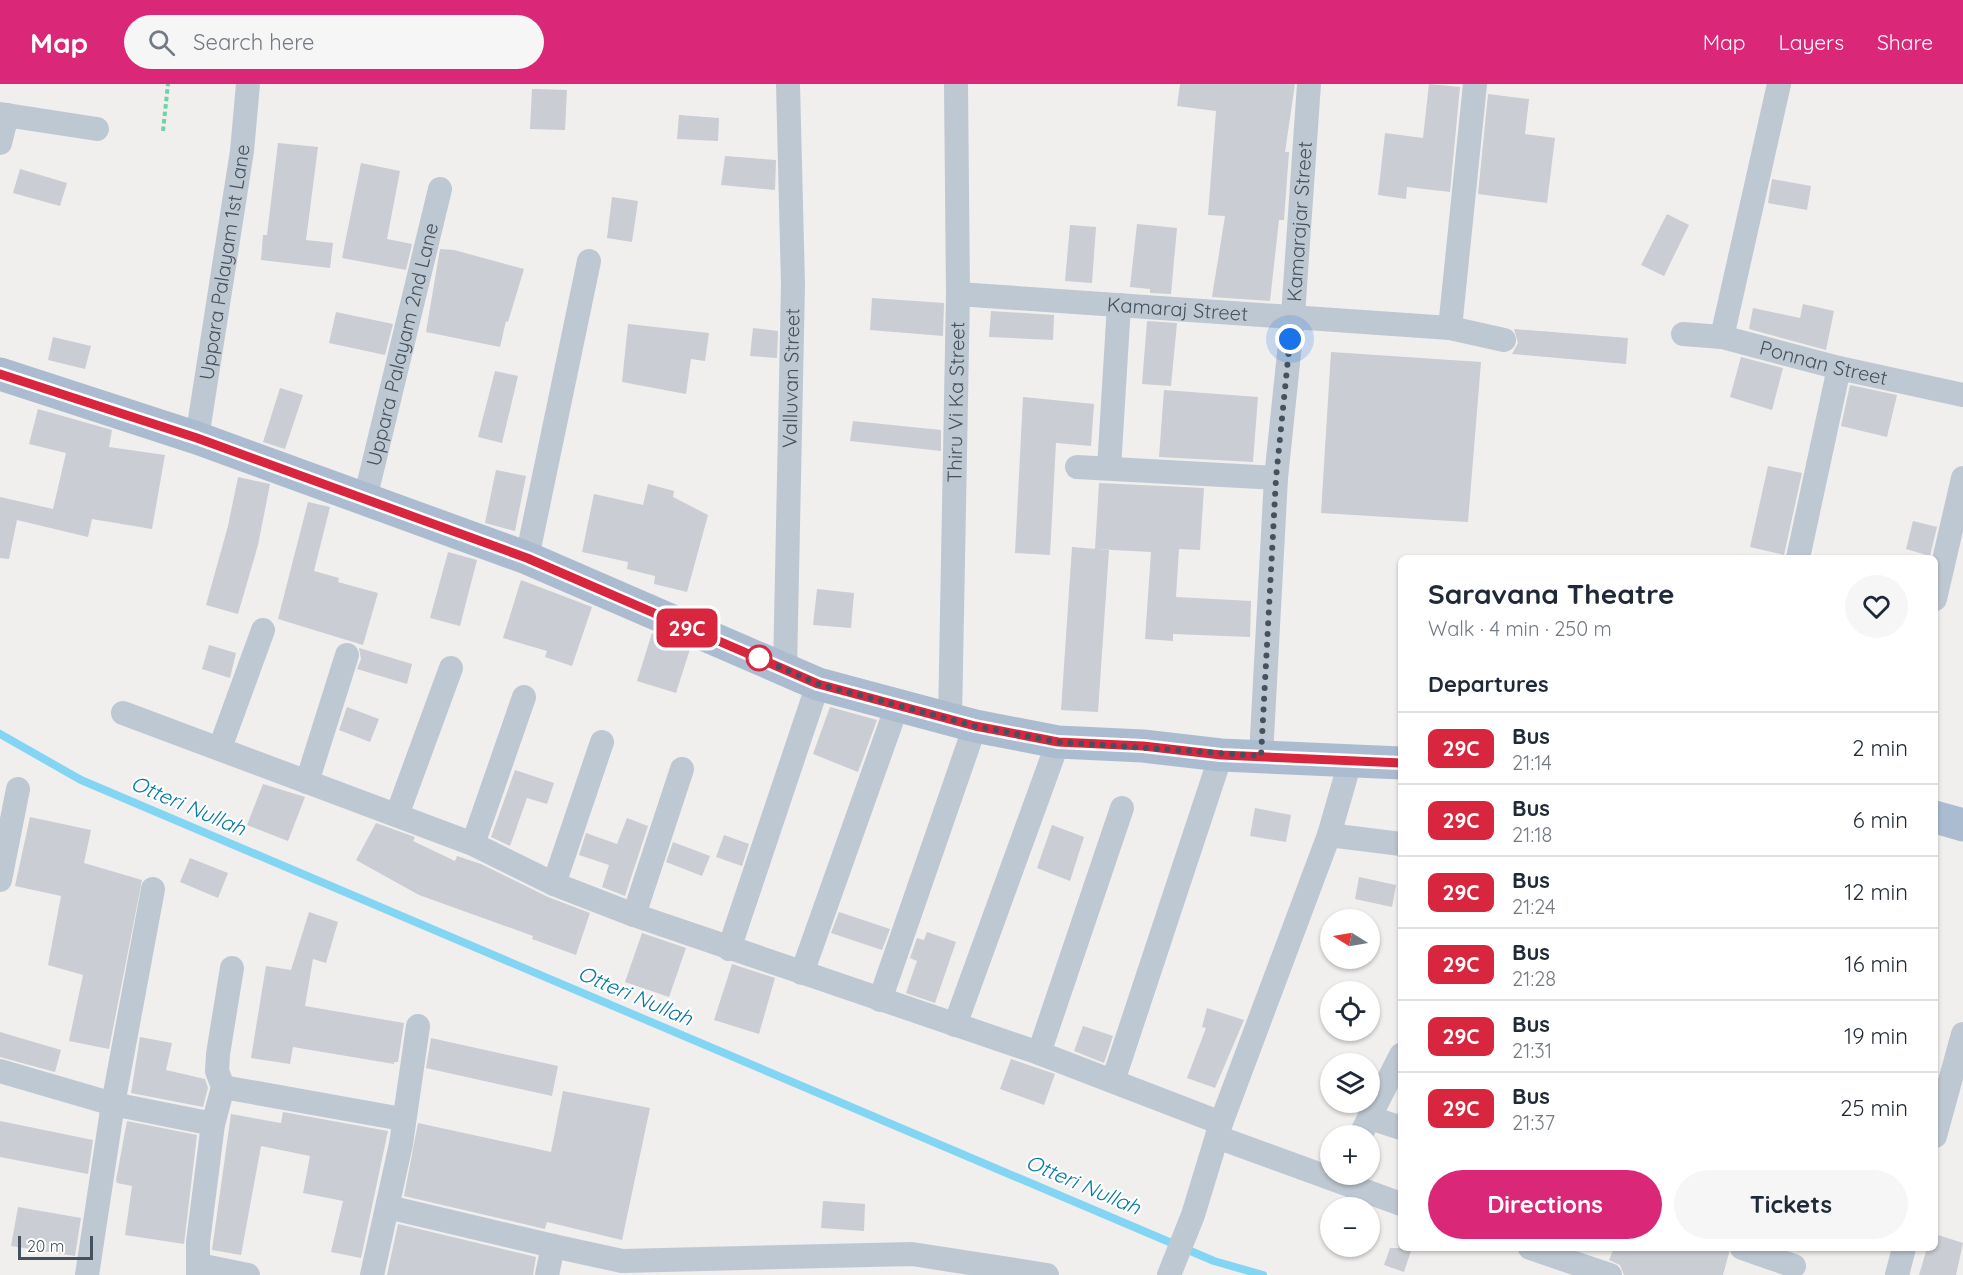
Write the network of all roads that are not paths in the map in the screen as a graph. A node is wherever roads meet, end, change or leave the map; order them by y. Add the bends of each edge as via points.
1 (248, 84) edge
2 (788, 84) edge
3 (956, 84) edge
4 (1309, 84) edge
5 (1475, 84) edge
6 (1779, 84) edge
7 (3, 115) edge
8 (98, 129) dead end
9 (0, 143) edge
10 (440, 189) dead end
11 (589, 261) dead end
12 (958, 294) junction
13 (1119, 304) junction
14 (1293, 315) junction
15 (1450, 328) junction
16 (1683, 334) dead end
17 (1722, 337) junction
18 (1504, 340) dead end
19 (1839, 368) junction
20 (0, 374) edge
21 (1963, 395) edge
22 (197, 438) junction
23 (1077, 467) dead end
24 (1109, 468) junction
25 (1276, 478) junction
26 (1963, 478) edge
27 (365, 499) junction
28 (1799, 555) edge
29 (527, 558) junction
30 (1938, 586) edge
31 (263, 630) dead end
32 (347, 655) dead end
33 (451, 668) dead end
34 (785, 670) junction
35 (818, 684) junction
36 (525, 697) dead end
37 (897, 706) junction
38 (123, 713) dead end
39 (963, 723) junction
40 (602, 742) dead end
41 (1058, 742) junction
42 (220, 748) junction
43 (1221, 755) junction
44 (1261, 756) junction
45 (1350, 762) junction
46 (1398, 763) edge
47 (682, 769) dead end
48 (307, 782) junction
49 (18, 789) dead end
50 (1122, 808) dead end
51 (397, 815) junction
52 (1938, 818) edge
53 (1963, 825) edge
54 (1329, 835) junction
55 (473, 844) junction
56 (1398, 844) edge
57 (0, 880) edge
58 (554, 884) junction
59 (153, 889) dead end
60 (634, 915) junction
61 (729, 949) junction
62 (232, 968) dead end
63 (802, 973) junction
64 (880, 1000) junction
65 (955, 1024) junction
66 (418, 1026) dead end
67 (1963, 1034) edge
68 (1039, 1053) junction
69 (1398, 1061) edge
70 (0, 1071) edge
71 (1113, 1081) junction
72 (223, 1087) junction
73 (113, 1104) junction
74 (402, 1119) junction
75 (213, 1124) junction
76 (1367, 1125) edge
77 (1938, 1125) edge
78 (1380, 1127) edge
79 (1398, 1128) edge
80 (1219, 1130) junction
81 (1320, 1172) edge
82 (1352, 1185) edge
83 (1398, 1203) edge
84 (388, 1207) junction
85 (553, 1246) junction
86 (1539, 1251) edge
87 (1753, 1251) edge
88 (1903, 1251) edge
89 (1795, 1263) edge
90 (198, 1270) edge
91 (87, 1275) edge
92 (248, 1275) edge
93 (372, 1275) edge
94 (547, 1275) edge
95 (1047, 1275) edge
96 (1169, 1275) edge
97 (1610, 1275) edge
98 (1897, 1275) edge

1 - 22 street, Uppara Palayam 1st Lane via 242,151
2 - 34 street, Valluvan Street via 794,285
3 - 12 street, Thiru Vi Ka Street
4 - 14 street, Kamarajar Street
5 - 15 street
6 - 17 street
7 - 8 street
7 - 9 street
10 - 27 street, Uppara Palayam 2nd Lane
11 - 29 street
12 - 13 street, Kamaraj Street
12 - 39 street, Thiru Vi Ka Street
13 - 14 street, Kamaraj Street
13 - 24 street
14 - 15 street, Kamaraj Street
14 - 25 street, Kamarajar Street
15 - 18 street, Kamaraj Street
16 - 17 street, Ponnan Street
17 - 19 street, Ponnan Street
19 - 21 street, Ponnan Street
19 - 28 street
20 - 22 main road
22 - 27 main road
23 - 24 street
24 - 25 street
25 - 44 street, Kamarajar Street
26 - 30 street
27 - 29 main road
29 - 34 main road
31 - 42 street
32 - 48 street
33 - 51 street
34 - 35 main road
35 - 37 main road
35 - 61 street
36 - 55 street
37 - 39 main road
37 - 63 street
38 - 42 street
39 - 41 main road
39 - 64 street, Thiru Vi Ka Street
40 - 58 street
41 - 43 main road
41 - 65 street
42 - 48 street
43 - 44 main road
43 - 71 street
44 - 45 main road
45 - 46 main road
45 - 54 street
47 - 60 street
48 - 51 street
49 - 57 street
50 - 68 street
51 - 55 street
52 - 53 main road
54 - 56 street
54 - 80 street
55 - 58 street
58 - 60 street
59 - 73 street
60 - 61 street
61 - 63 street
62 - 72 street via 218,1054 217,1071
63 - 64 street
64 - 65 street
65 - 68 street
66 - 74 street
67 - 77 street
68 - 71 street
69 - 76 street
70 - 73 street
71 - 80 street
72 - 74 street
72 - 75 street
73 - 75 street
73 - 91 street
74 - 84 street
75 - 90 street
78 - 79 street
80 - 81 street
80 - 96 street via 1193,1215
82 - 83 street
84 - 85 street
84 - 93 street
85 - 94 street
85 - 95 street via 622,1261 912,1254
86 - 97 street
87 - 89 street
88 - 98 street
90 - 92 street

